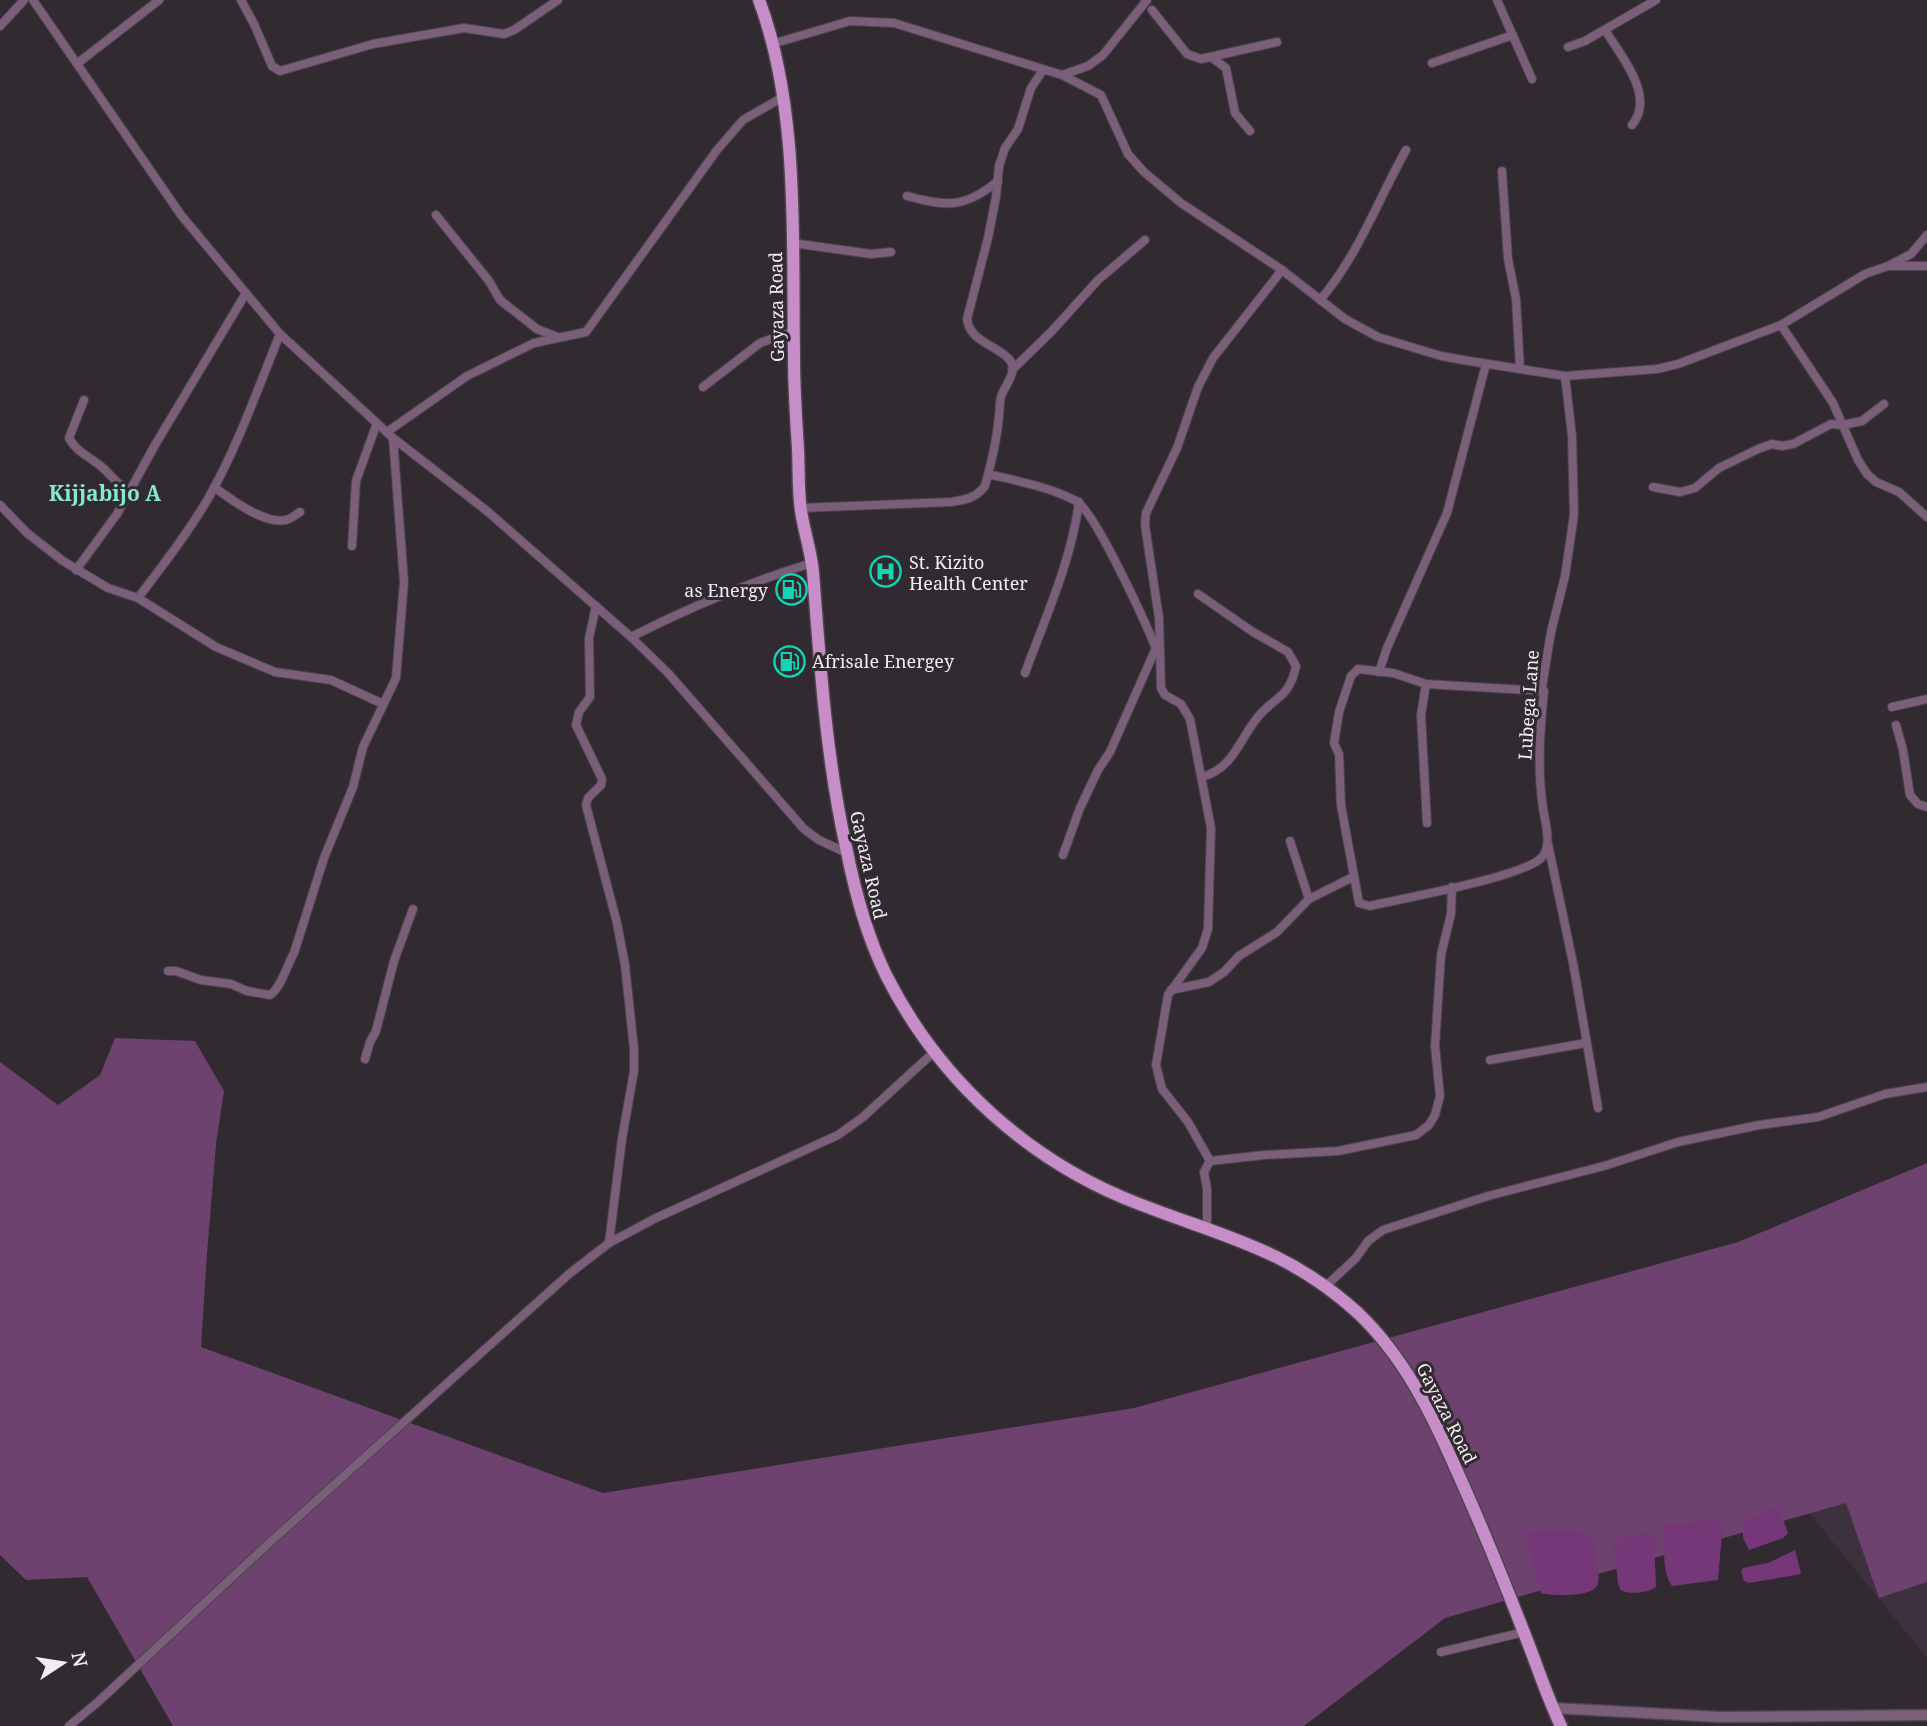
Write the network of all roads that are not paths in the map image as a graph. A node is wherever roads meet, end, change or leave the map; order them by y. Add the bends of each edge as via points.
1 (24, 0) edge
2 (33, 0) edge
3 (159, 0) edge
4 (241, 0) edge
5 (558, 0) edge
6 (759, 0) edge
7 (1147, 0) edge
8 (1497, 0) edge
9 (1656, 0) edge
10 (1152, 10) dead end
11 (0, 26) edge
12 (1605, 30) junction
13 (1513, 35) junction
14 (1277, 42) dead end
15 (772, 44) junction
16 (1568, 47) dead end
17 (1210, 57) junction
18 (78, 63) junction
19 (1432, 63) dead end
20 (1043, 70) junction
21 (1062, 75) junction
22 (1532, 79) dead end
23 (783, 97) junction
24 (1632, 125) dead end
25 (1250, 131) dead end
26 (1406, 150) dead end
27 (1502, 171) dead end
28 (998, 181) junction
29 (907, 196) dead end
30 (436, 215) dead end
31 (1927, 235) edge
32 (1145, 240) dead end
33 (792, 243) junction
34 (891, 252) dead end
35 (1888, 266) junction
36 (1927, 266) edge
37 (1282, 270) junction
38 (246, 293) junction
39 (1320, 300) junction
40 (1781, 325) junction
41 (794, 331) junction
42 (280, 334) junction
43 (560, 338) junction
44 (1486, 364) junction
45 (1520, 369) junction
46 (1012, 370) junction
47 (1565, 376) junction
48 (703, 387) dead end
49 (84, 400) dead end
50 (1884, 404) dead end
51 (377, 423) junction
52 (1843, 425) junction
53 (390, 435) junction
54 (988, 474) junction
55 (1653, 486) dead end
56 (214, 487) junction
57 (130, 490) junction
58 (1079, 502) junction
59 (0, 505) edge
60 (800, 508) junction
61 (300, 512) dead end
62 (1927, 517) edge
63 (352, 546) dead end
64 (812, 563) junction
65 (76, 570) junction
66 (1198, 594) dead end
67 (138, 598) junction
68 (596, 606) junction
69 (631, 637) junction
70 (1156, 648) junction
71 (1160, 657) junction
72 (1025, 673) dead end
73 (1379, 673) junction
74 (1426, 684) junction
75 (1544, 691) junction
76 (1927, 699) edge
77 (383, 704) junction
78 (1892, 708) dead end
79 (1896, 725) dead end
80 (1202, 777) junction
81 (1927, 807) edge
82 (1427, 823) dead end
83 (1290, 841) dead end
84 (1547, 841) junction
85 (847, 853) junction
86 (1063, 855) dead end
87 (1353, 877) junction
88 (1452, 887) junction
89 (1309, 899) junction
90 (413, 909) dead end
91 (168, 971) dead end
92 (1171, 990) junction
93 (1586, 1042) junction
94 (934, 1052) junction
95 (365, 1059) dead end
96 (1490, 1060) dead end
97 (1927, 1087) edge
98 (1598, 1108) dead end
99 (1210, 1161) junction
100 (1207, 1229) junction
101 (609, 1243) junction
102 (1327, 1286) junction
103 (1524, 1632) junction
104 (1441, 1652) dead end
105 (1553, 1709) junction
106 (1927, 1715) edge
107 (69, 1726) edge
108 (1561, 1726) edge

1 - 11 street
2 - 18 street
3 - 18 street
4 - 5 street via 270,61 280,71 373,44 464,28 504,34
6 - 15 main road, Gayaza Road
7 - 21 street via 1104,55
8 - 13 street
9 - 12 street
10 - 17 street via 1187,54
12 - 16 street
12 - 24 street via 1641,94 1640,115
13 - 19 street
13 - 22 street
14 - 17 street
15 - 20 street via 850,22 894,23
15 - 23 main road, Gayaza Road
17 - 25 street via 1226,68 1235,113
18 - 38 street via 181,215
20 - 21 street
20 - 28 street via 1005,148
21 - 37 street via 1101,95 1128,154 1144,172 1181,203
23 - 33 main road, Gayaza Road
23 - 43 street via 743,120 717,150 586,332
26 - 39 street via 1346,266
27 - 45 street
28 - 29 street via 966,202 948,204
28 - 46 street via 967,319 968,329 1009,359
30 - 43 street via 500,300 537,329
31 - 35 street via 1911,254
32 - 46 street via 1097,280
33 - 34 street via 858,253
33 - 41 main road, Gayaza Road
35 - 36 street
35 - 40 street via 1865,274
37 - 39 street
37 - 71 street via 1213,358 1146,513
38 - 42 street
38 - 57 street
39 - 44 street via 1378,337
40 - 47 street via 1657,369
40 - 52 street
41 - 48 street via 760,343
41 - 60 main road, Gayaza Road
42 - 51 street
42 - 56 street
43 - 53 street via 534,343 467,376
44 - 45 street
44 - 73 street via 1447,513
45 - 47 street
46 - 54 street via 1001,395
47 - 75 street, Lubega Lane via 1574,515 1544,668
49 - 57 street via 69,438 74,448
50 - 52 street via 1862,421
51 - 53 street
51 - 63 street via 356,481
52 - 55 street via 1831,424 1793,444 1758,449 1719,468 1695,488 1680,492
52 - 62 street via 1867,474 1899,492
53 - 68 street
53 - 77 street via 404,582 396,678
54 - 58 street
54 - 60 street via 981,492 969,499
56 - 61 street via 234,502 278,521
56 - 67 street
57 - 65 street
58 - 70 street via 1140,610
58 - 72 street via 1067,561
59 - 65 street via 27,533
60 - 64 main road, Gayaza Road
64 - 69 street via 756,580
64 - 85 main road, Gayaza Road via 828,744
65 - 67 street
66 - 80 street via 1288,652 1296,666 1293,684 1255,720 1233,756 1217,772
67 - 77 street via 216,647 275,671 331,680
68 - 69 street
68 - 101 street via 589,638 590,698 576,725 602,779 586,805 617,923 635,1049
69 - 85 street via 804,829
70 - 71 street
70 - 86 street via 1110,752 1097,770
71 - 80 street via 1161,688 1181,704 1190,719
73 - 74 street
73 - 87 street via 1358,669 1351,676 1334,743
74 - 75 street
74 - 82 street via 1421,719
75 - 84 street, Lubega Lane via 1539,752
76 - 78 street
77 - 91 street via 363,747 300,938 276,992 264,995
79 - 81 street via 1910,795
80 - 92 street via 1211,828 1208,929 1202,948
83 - 89 street
84 - 88 street via 1543,856 1530,867
84 - 93 street, Lubega Lane
85 - 94 main road, Gayaza Road via 868,935 904,1010
87 - 88 street via 1364,906
87 - 89 street
88 - 99 street via 1441,955 1435,1046 1440,1096 1429,1125 1416,1135 1338,1152
89 - 92 street via 1278,932 1209,982
90 - 95 street
92 - 99 street via 1157,1076
93 - 96 street
93 - 98 street, Lubega Lane
94 - 100 main road, Gayaza Road via 992,1115 1046,1157 1133,1202
94 - 101 street via 838,1135
97 - 102 street via 1885,1094 1818,1117 1678,1142 1383,1230
99 - 100 street via 1203,1172
100 - 102 main road, Gayaza Road via 1262,1248
101 - 107 street via 510,1326
102 - 103 main road, Gayaza Road via 1364,1318 1404,1366 1438,1428
103 - 104 street
103 - 105 main road, Gayaza Road
105 - 106 street via 1720,1717
105 - 108 main road, Gayaza Road

